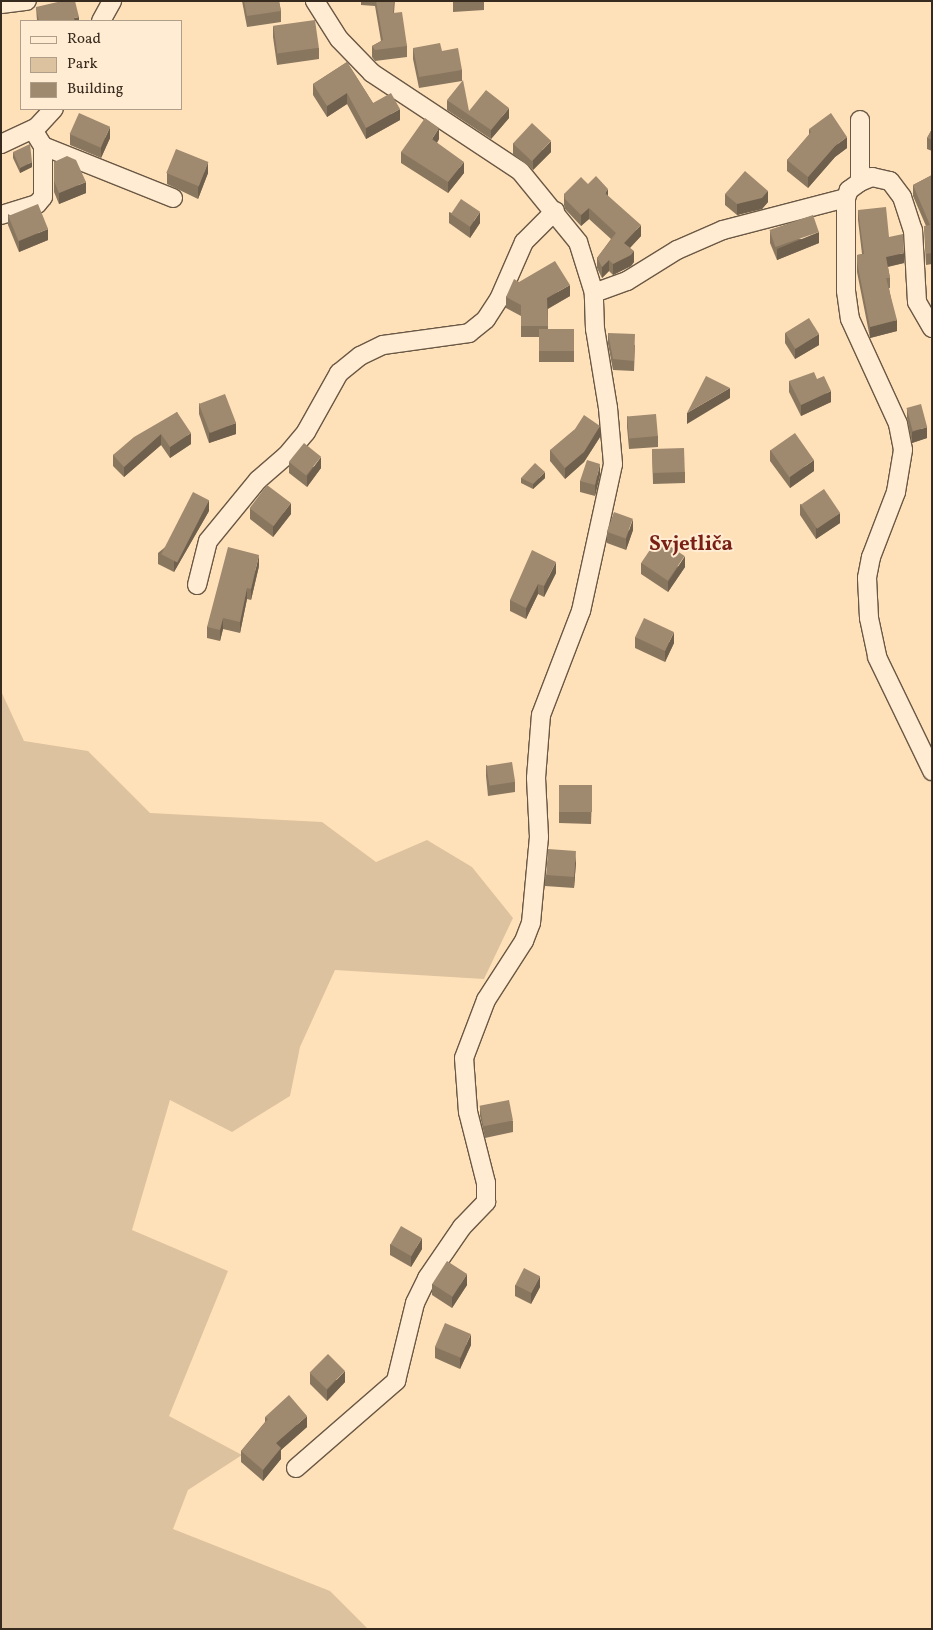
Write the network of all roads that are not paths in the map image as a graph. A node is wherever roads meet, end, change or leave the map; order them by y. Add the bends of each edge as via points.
1 (27, 1) edge
2 (112, 1) edge
3 (315, 1) edge
4 (1, 4) edge
5 (102, 20) edge
6 (53, 110) edge
7 (860, 120) dead end
8 (33, 130) junction
9 (1, 144) edge
10 (43, 146) junction
11 (860, 182) junction
12 (173, 198) dead end
13 (846, 198) junction
14 (555, 211) junction
15 (1, 215) edge
16 (594, 293) junction
17 (932, 328) edge
18 (197, 585) dead end
19 (932, 771) edge
20 (296, 1468) dead end

1 - 4 street
2 - 5 street
3 - 14 street via 339,39 372,73 520,171
6 - 8 street via 46,121
7 - 11 street
8 - 9 street
8 - 10 street
10 - 12 street
10 - 15 street via 43,197 37,204
11 - 13 street via 848,190
11 - 17 street via 872,177 890,181 902,197 913,230 917,302
13 - 16 street via 723,230 677,250 627,280
13 - 19 street via 844,265 850,319 898,424 903,450 896,492 871,557 867,578 869,618 877,657
14 - 16 street via 578,242
14 - 18 street via 524,242 499,299 486,319 469,333 383,345 360,356 339,374 306,432 286,456 258,480 208,541
16 - 20 street via 595,330 613,464 581,611 540,715 536,778 539,837 531,923 524,941 486,1000 464,1058 468,1112 486,1182 486,1202 462,1227 427,1278 415,1303 396,1381

